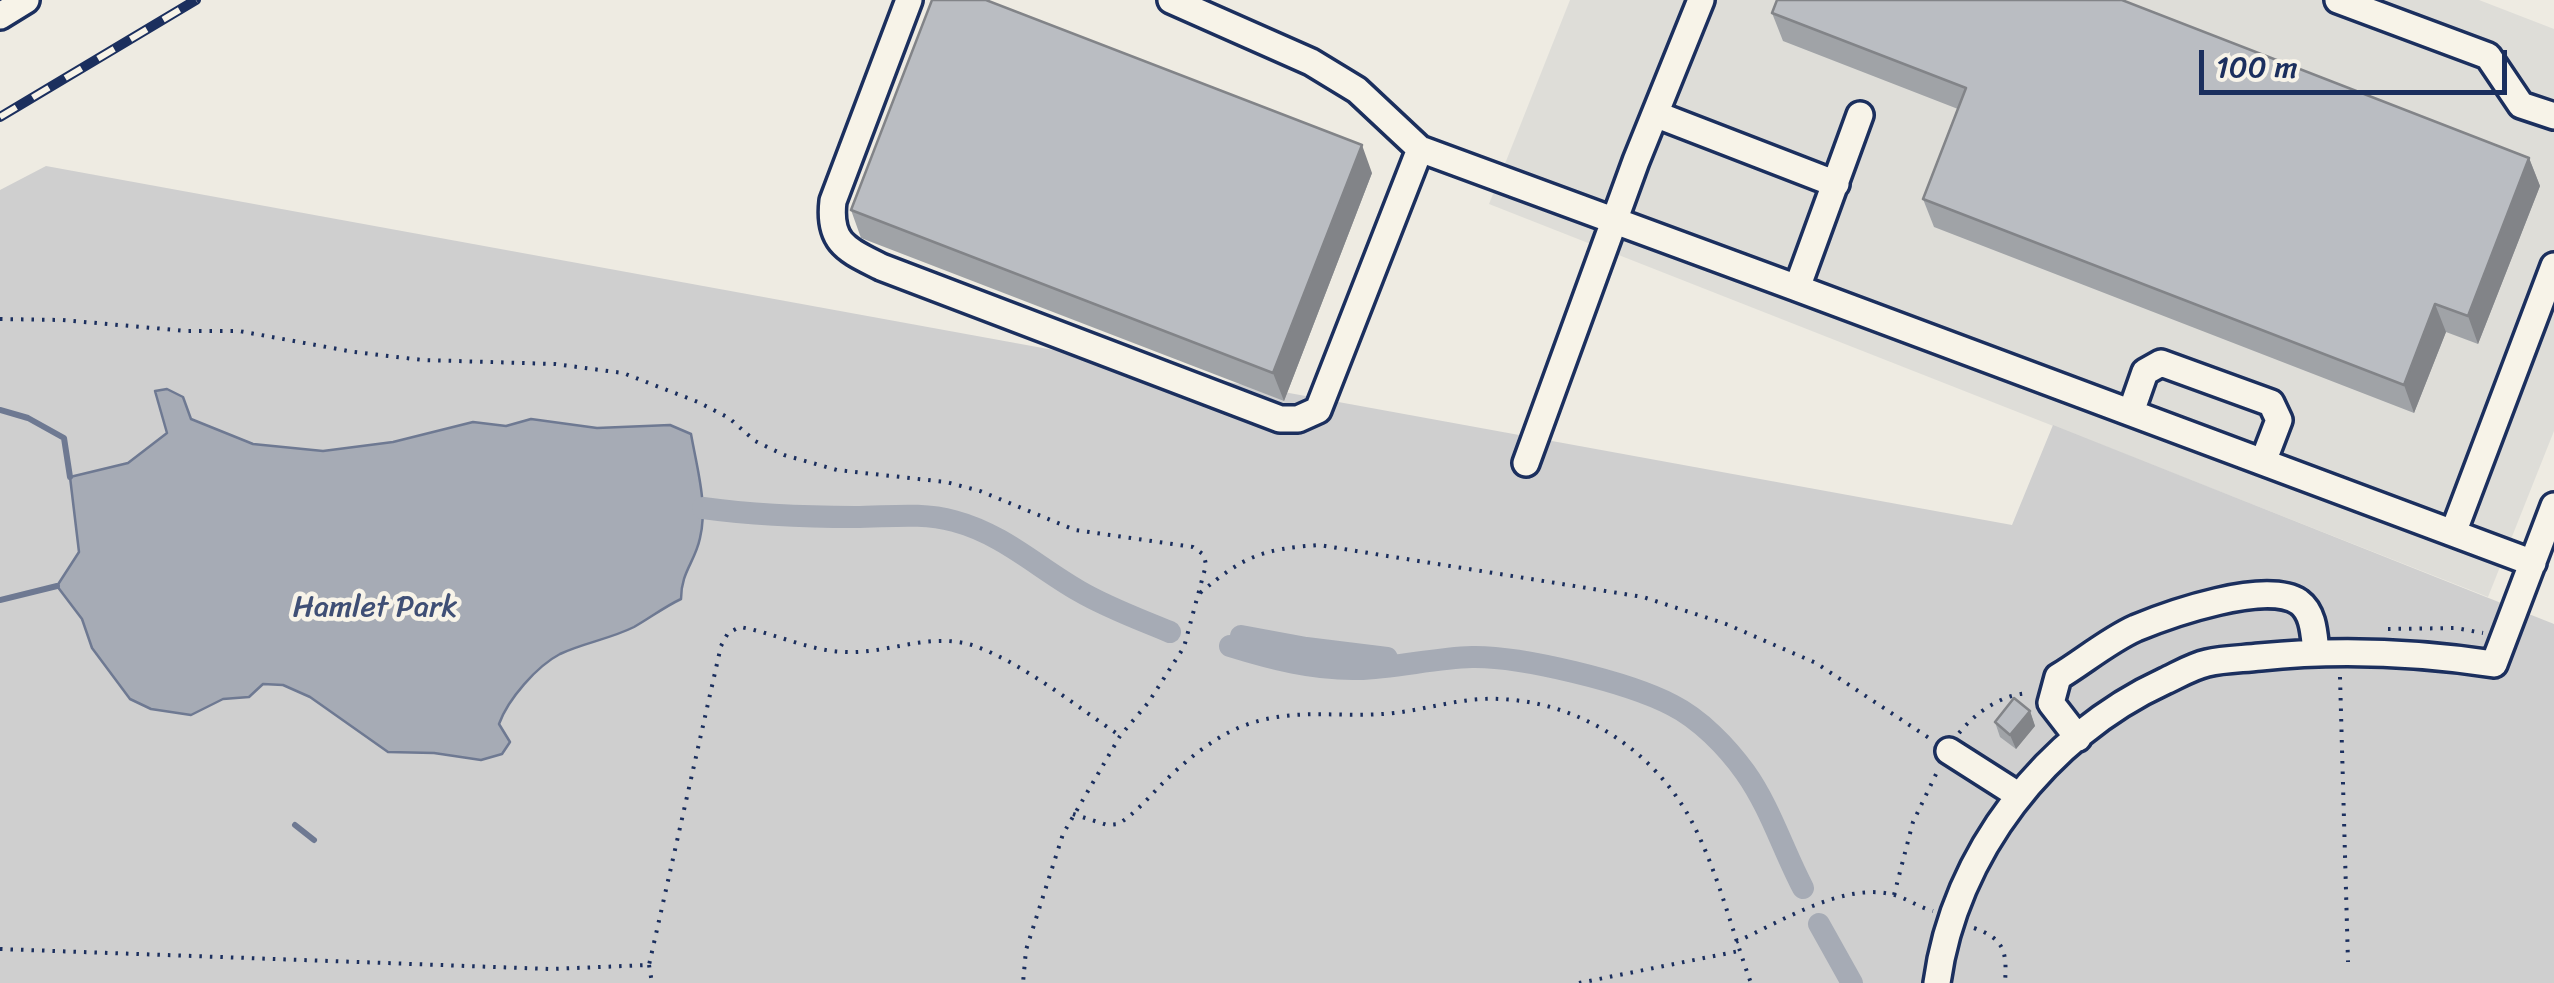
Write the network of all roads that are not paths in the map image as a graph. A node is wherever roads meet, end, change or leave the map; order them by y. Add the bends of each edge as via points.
1 (26, 0) edge
2 (909, 0) edge
3 (1171, 0) edge
4 (1701, 0) edge
5 (2338, 0) edge
6 (0, 16) edge
7 (1655, 114) junction
8 (1860, 116) dead end
9 (2554, 116) edge
10 (1420, 149) junction
11 (1836, 184) junction
12 (1614, 220) junction
13 (2554, 266) edge
14 (1797, 288) junction
15 (2131, 412) junction
16 (2263, 462) junction
17 (1526, 463) dead end
18 (2554, 506) edge
19 (2452, 532) junction
20 (2533, 562) junction
21 (2316, 652) junction
22 (2078, 738) junction
23 (1949, 751) road end
24 (2018, 796) junction
25 (1937, 983) edge

1 - 6 street
2 - 10 street via 833,202 830,222 842,248 1280,419 1318,410
3 - 10 street via 1358,90
4 - 7 street
5 - 9 street via 2488,56 2521,105
7 - 11 street
7 - 12 street
8 - 11 street
10 - 12 street
11 - 14 street
12 - 14 street
12 - 17 street
13 - 19 street
14 - 15 street
15 - 16 street
15 - 16 street via 2145,372 2161,364 2270,403 2279,420
16 - 19 street
18 - 20 street
19 - 20 street
20 - 21 street via 2494,664 2422,653
21 - 22 street via 2206,663 2127,698
21 - 22 street via 2312,619 2300,603 2278,595 2222,600 2133,629 2058,678 2052,703
22 - 24 street
23 - 24 street
24 - 25 street via 1971,868 1942,947

